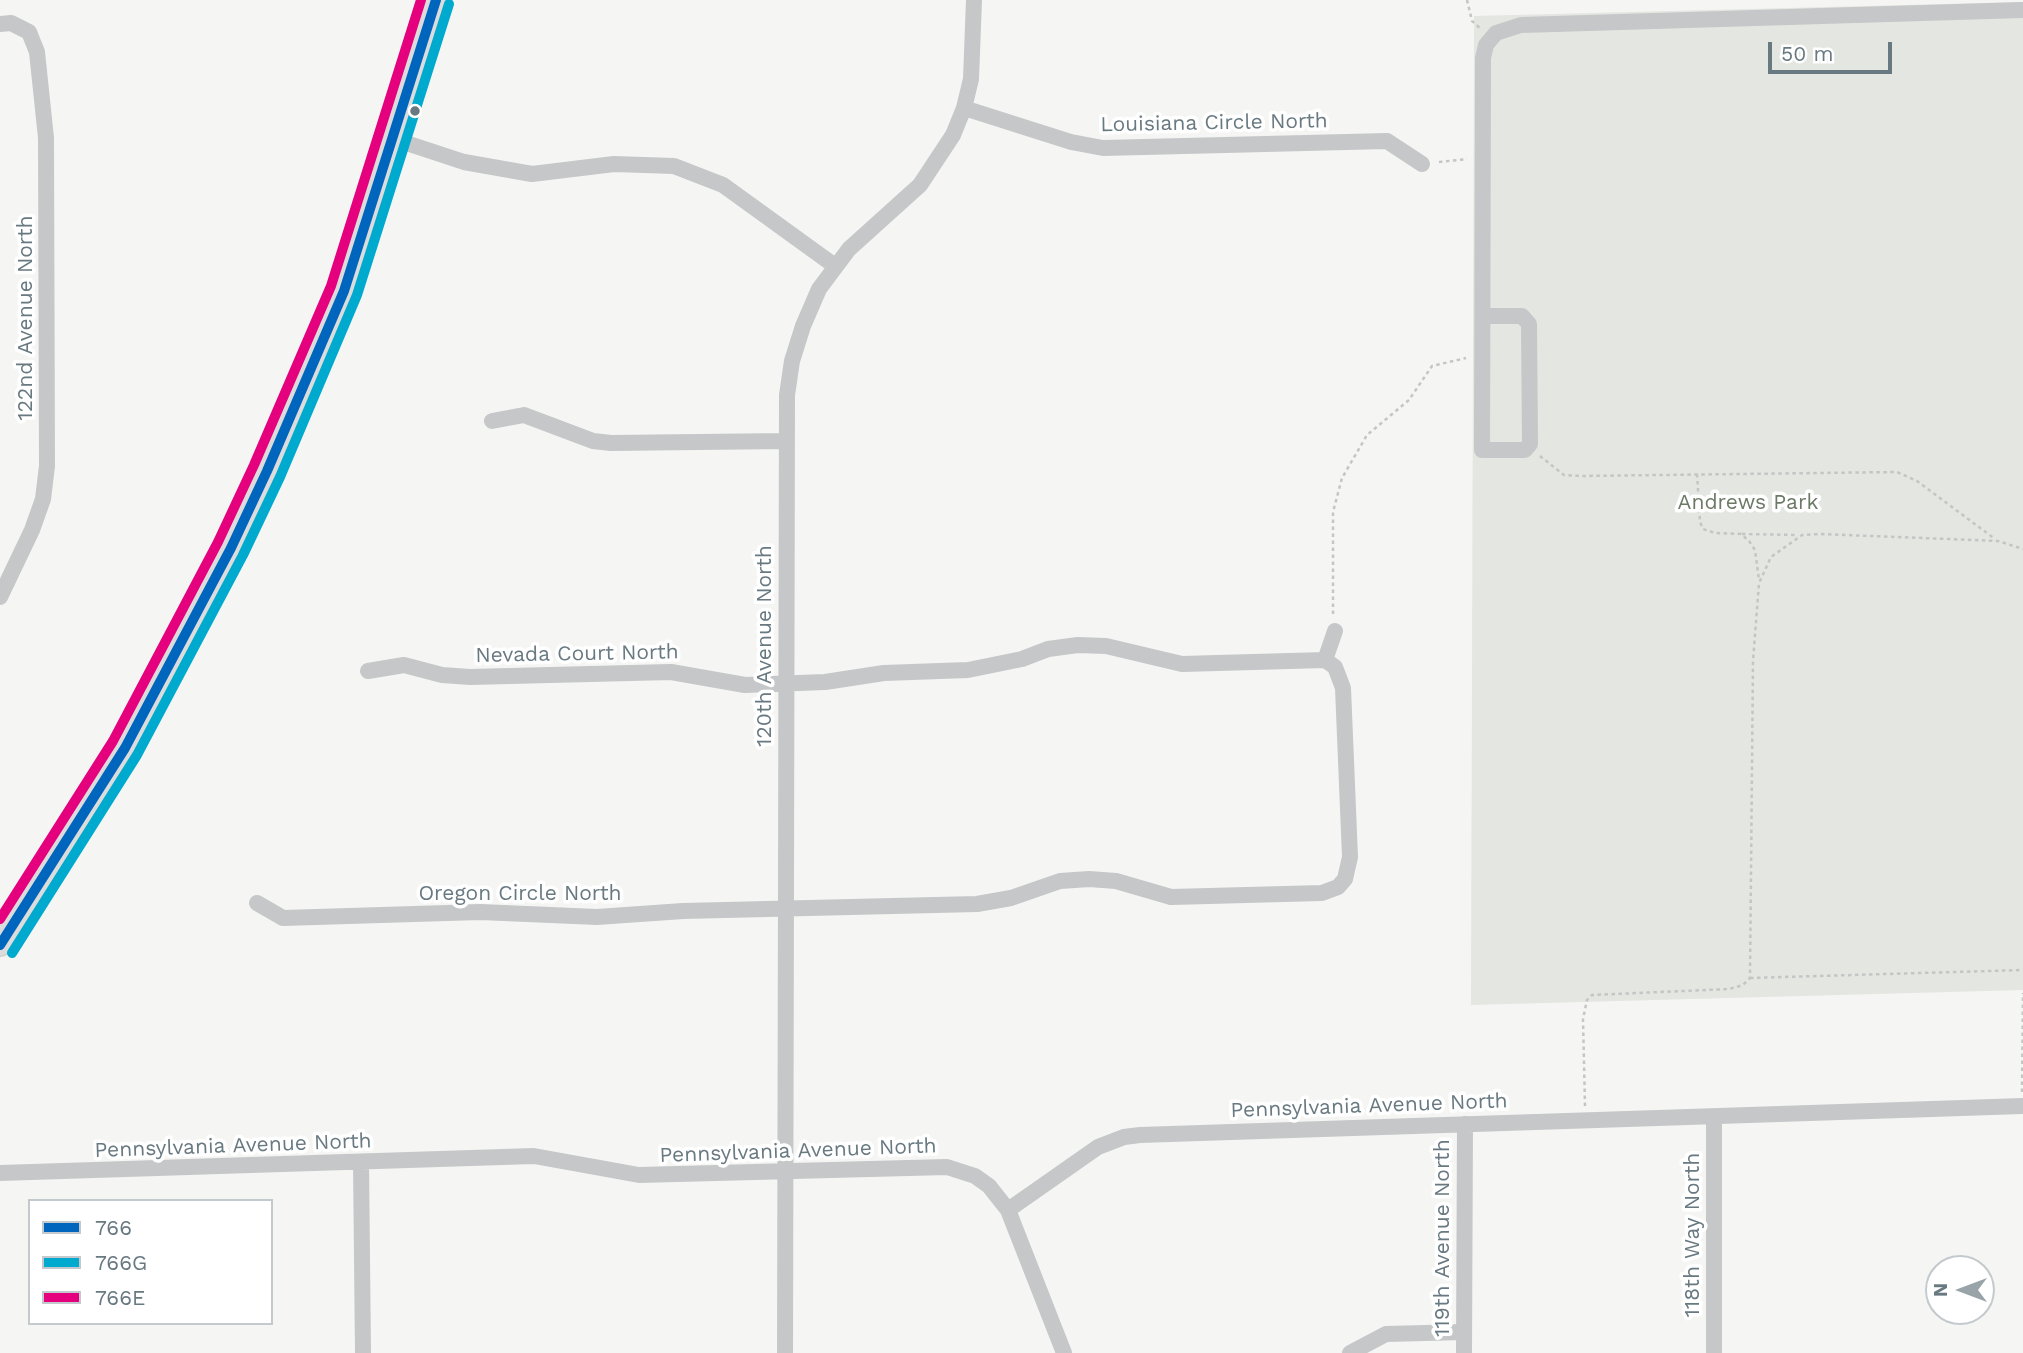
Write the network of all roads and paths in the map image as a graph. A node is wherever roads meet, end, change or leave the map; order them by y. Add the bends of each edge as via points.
1 (436, 0) edge
2 (974, 0) edge
3 (1467, 0) edge
4 (2023, 10) edge
5 (0, 24) edge
6 (1492, 38) junction
7 (964, 107) junction
8 (394, 139) junction
9 (1484, 158) junction
10 (1422, 164) joint
11 (835, 266) junction
12 (1483, 316) junction
13 (1482, 359) junction
14 (492, 421) dead end
15 (786, 441) junction
16 (1528, 448) junction
17 (1697, 474) junction
18 (1741, 534) junction
19 (1802, 536) junction
20 (1998, 541) junction
21 (2023, 549) edge
22 (1759, 583) junction
23 (0, 597) edge
24 (1335, 631) joint
25 (1325, 660) junction
26 (368, 671) dead end
27 (786, 684) junction
28 (257, 903) dead end
29 (787, 909) junction
30 (0, 945) edge
31 (2023, 970) edge
32 (1750, 978) junction
33 (2023, 993) edge
34 (2023, 1106) edge
35 (1714, 1117) junction
36 (1586, 1120) junction
37 (1465, 1124) junction
38 (361, 1162) junction
39 (786, 1172) junction
40 (0, 1173) edge
41 (1008, 1210) junction
42 (1464, 1332) junction
43 (363, 1353) edge
44 (785, 1353) edge
45 (1064, 1353) edge
46 (1350, 1353) edge
47 (1464, 1353) edge
48 (1714, 1353) edge

1 - 8 main road
2 - 7 street, 120th Avenue North via 975,46
3 - 6 path via 1472,21
4 - 6 street via 1521,25
5 - 23 street, 122nd Avenue North via 10,23 29,32 37,52 46,138 47,466 43,499 32,530
6 - 9 street via 1483,58
7 - 10 street, Louisiana Circle North via 1103,148 1387,141
7 - 11 street, 120th Avenue North via 953,135 920,185
8 - 11 street via 464,162 532,174 614,164 674,166 723,185
8 - 30 main road via 344,291 231,548 125,748
9 - 10 path
9 - 12 street
11 - 15 street, 120th Avenue North via 819,289 792,361
12 - 13 street
12 - 16 street via 1522,316 1529,324
13 - 16 street via 1482,450
13 - 24 path via 1461,358 1432,366 1409,400 1381,421 1356,451 1342,478 1333,512
14 - 15 street via 524,415 593,441 621,444
15 - 27 street, 120th Avenue North
16 - 17 path via 1564,475
17 - 18 path via 1703,529
17 - 20 path via 1897,472 1917,481
18 - 19 path
18 - 22 path via 1755,550
19 - 20 path
19 - 22 path via 1771,557
20 - 21 path
22 - 32 path via 1752,699
24 - 25 street
25 - 27 street, Nevada Court North via 1182,664 1106,646 1078,645 968,670
25 - 29 street, Oregon Circle North via 1335,667 1343,688 1350,857 1345,879 1338,887 1322,893 1171,897 1116,881 1089,879 1060,881 977,904
26 - 27 street, Nevada Court North via 404,665 470,677 671,672 735,684
27 - 29 street, 120th Avenue North
28 - 29 street, Oregon Circle North via 283,918 480,912 597,917
29 - 39 street, 120th Avenue North
31 - 32 path
32 - 36 path via 1729,989 1592,995 1583,1019
33 - 34 path
34 - 35 street, Pennsylvania Avenue North
35 - 36 street, Pennsylvania Avenue North
35 - 48 street, 118th Way North
36 - 37 street, Pennsylvania Avenue North
37 - 41 street, Pennsylvania Avenue North via 1124,1137 1098,1147
37 - 42 street, 119th Avenue North
38 - 39 street, Pennsylvania Avenue North via 534,1156 639,1175
38 - 40 street, Pennsylvania Avenue North
38 - 43 street
39 - 41 street, Pennsylvania Avenue North via 947,1167 975,1176
39 - 44 street, 120th Avenue North
41 - 45 street
42 - 46 street via 1386,1334
42 - 47 street, 119th Avenue North

